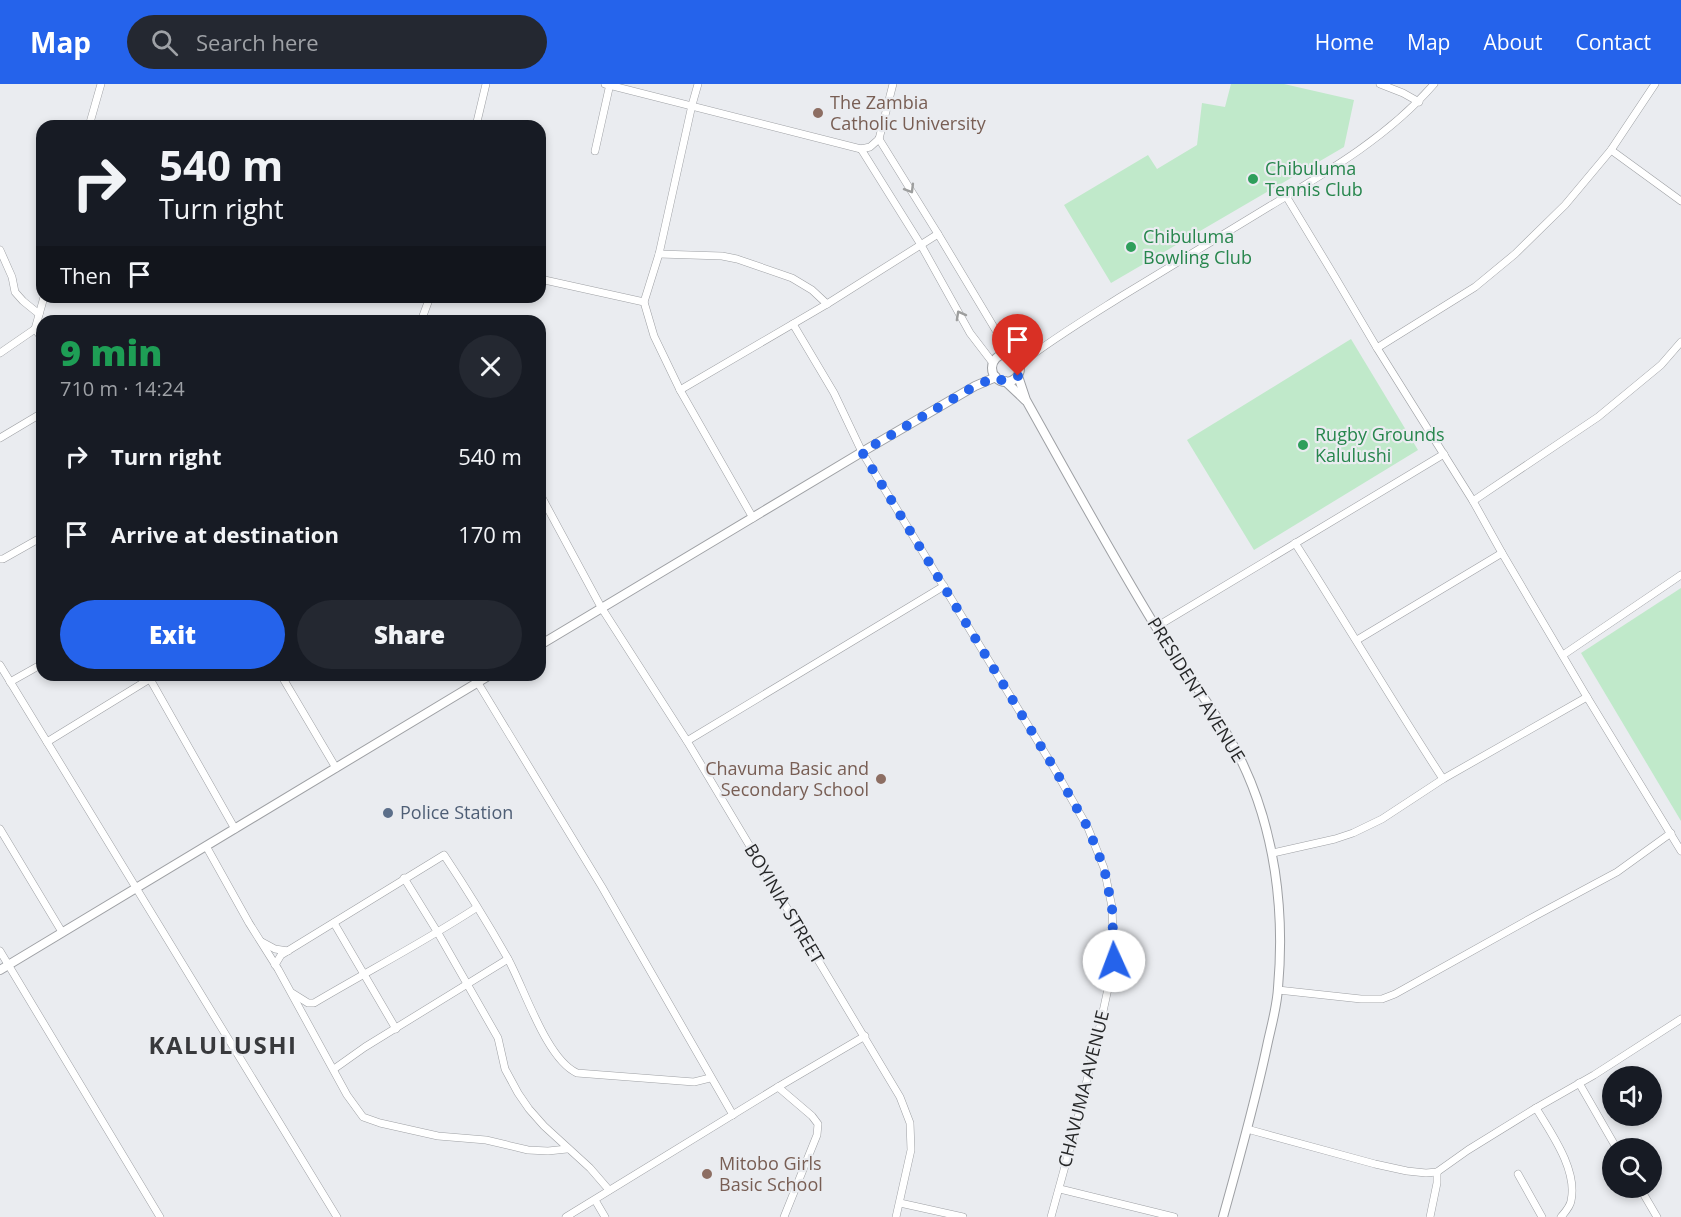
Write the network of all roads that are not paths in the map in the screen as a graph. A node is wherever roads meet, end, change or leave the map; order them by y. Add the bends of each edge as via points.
1 (101, 84) edge
2 (486, 84) edge
3 (608, 84) edge
4 (698, 84) edge
5 (893, 84) edge
6 (1380, 84) edge
7 (1434, 84) edge
8 (1655, 84) edge
9 (1419, 102) junction
10 (692, 105) junction
11 (91, 120) edge
12 (477, 120) edge
13 (879, 139) junction
14 (861, 149) junction
15 (1611, 150) junction
16 (596, 151) dead end
17 (1286, 196) junction
18 (1681, 201) edge
19 (938, 234) junction
20 (921, 245) junction
21 (0, 250) edge
22 (659, 254) junction
23 (546, 280) edge
24 (644, 302) junction
25 (42, 303) edge
26 (827, 304) junction
27 (39, 314) joint
28 (793, 324) junction
29 (36, 325) edge
30 (35, 329) joint
31 (1681, 342) edge
32 (1377, 348) junction
33 (0, 353) edge
34 (1015, 359) junction
35 (997, 373) junction
36 (1018, 376) junction
37 (680, 390) junction
38 (1026, 400) junction
39 (36, 417) edge
40 (0, 438) edge
41 (862, 452) junction
42 (1444, 454) junction
43 (1473, 501) junction
44 (546, 505) edge
45 (753, 518) junction
46 (36, 540) edge
47 (1295, 543) junction
48 (1502, 554) junction
49 (0, 559) edge
50 (1681, 575) edge
51 (944, 586) junction
52 (601, 607) junction
53 (1156, 627) junction
54 (1357, 640) junction
55 (546, 641) edge
56 (1563, 655) junction
57 (0, 665) edge
58 (36, 667) edge
59 (146, 681) edge
60 (155, 681) edge
61 (285, 681) edge
62 (481, 681) edge
63 (10, 682) junction
64 (478, 683) junction
65 (1587, 697) junction
66 (687, 741) junction
67 (47, 742) junction
68 (336, 768) junction
69 (1443, 778) junction
70 (0, 829) edge
71 (235, 829) junction
72 (1671, 833) junction
73 (206, 846) junction
74 (1681, 851) edge
75 (1273, 853) junction
76 (404, 878) junction
77 (135, 888) junction
78 (476, 908) junction
79 (334, 923) junction
80 (62, 932) junction
81 (438, 933) junction
82 (260, 940) junction
83 (0, 951) edge
84 (288, 951) junction
85 (508, 959) junction
86 (9, 965) junction
87 (275, 965) junction
88 (0, 970) edge
89 (364, 974) junction
90 (468, 984) junction
91 (1278, 990) junction
92 (289, 991) junction
93 (1681, 1020) edge
94 (396, 1029) junction
95 (865, 1036) junction
96 (334, 1069) junction
97 (710, 1078) junction
98 (1580, 1083) junction
99 (778, 1087) junction
100 (1536, 1108) junction
101 (733, 1115) junction
102 (1247, 1129) junction
103 (1611, 1138) edge
104 (567, 1149) junction
105 (1437, 1172) junction
106 (1518, 1174) dead end
107 (1060, 1189) junction
108 (609, 1190) junction
109 (1646, 1198) edge
110 (595, 1200) junction
111 (900, 1203) junction
112 (160, 1217) edge
113 (337, 1217) edge
114 (566, 1217) edge
115 (605, 1217) edge
116 (784, 1217) edge
117 (896, 1217) edge
118 (963, 1217) edge
119 (1051, 1217) edge
120 (1174, 1217) edge
121 (1223, 1217) edge
122 (1430, 1217) edge
123 (1542, 1217) edge
124 (1561, 1217) edge
125 (1657, 1217) edge

1 - 11 street
2 - 12 street
3 - 10 street
3 - 16 street
4 - 10 street
5 - 13 street
6 - 9 street
7 - 9 street
8 - 15 street
9 - 17 street via 1336,166
10 - 14 street
10 - 22 street
13 - 14 street
13 -> 19 street
14 - 20 street
15 - 18 street
15 - 32 street via 1565,205 1499,267 1475,287
17 - 32 street
17 - 34 street via 1045,345
19 - 20 street
19 - 34 street
20 - 26 street
35 -> 20 street
21 - 27 street via 15,292
22 - 24 street
22 - 26 street via 736,259 792,278
23 - 24 street
24 - 37 street via 654,336
25 - 27 street
26 - 28 street
28 - 37 street
28 - 41 street, CHAVUMA AVENUE via 834,393
29 - 30 street
30 - 33 street
31 - 43 street via 1661,365 1598,417
32 - 42 street
34 - 35 street via 1000,356
34 - 36 street
35 - 36 street via 1010,380
35 - 38 street, PRESIDENT AVENUE
35 - 41 street
36 - 38 street, PRESIDENT AVENUE
37 - 45 street
38 - 53 street, PRESIDENT AVENUE
39 - 40 street
41 - 45 street
41 - 51 street, CHAVUMA AVENUE
42 - 43 street
42 - 47 street
43 - 48 street
44 - 52 street, BOYINIA STREET
45 - 52 street
46 - 49 street
47 - 53 street
47 - 54 street
48 - 54 street
48 - 56 street
50 - 56 street
51 - 66 street
51 - 107 street, CHAVUMA AVENUE via 1088,828 1104,868 1112,907 1114,961
52 - 55 street
52 - 66 street, BOYINIA STREET
53 - 75 street, PRESIDENT AVENUE via 1240,758
54 - 69 street
56 - 65 street
57 - 63 street
58 - 63 street
59 - 67 street
60 - 71 street
61 - 68 street
62 - 64 street
63 - 67 street
64 - 68 street
64 - 97 street via 602,887
65 - 69 street
65 - 72 street
66 - 95 street, BOYINIA STREET
67 - 77 street
68 - 71 street
69 - 75 street via 1382,819 1353,833
70 - 80 street
71 - 73 street
72 - 74 street
72 - 91 street via 1617,872 1395,994 1382,999 1361,999
73 - 77 street
73 - 82 street
75 - 91 street, PRESIDENT AVENUE via 1280,903
76 - 78 street via 444,855
76 - 79 street
76 - 81 street
77 - 80 street
77 - 113 street
78 - 81 street
78 - 85 street
79 - 84 street
79 - 89 street
80 - 86 street
81 - 89 street
81 - 90 street
82 - 84 street via 275,950
82 - 87 street
83 - 86 street
84 - 87 street
85 - 90 street
85 - 97 street via 548,1041 570,1070 694,1082
86 - 88 street
86 - 112 street
87 - 92 street
89 - 92 street via 312,1003
89 - 94 street
90 - 94 street
90 - 104 street via 498,1038 512,1082 529,1109
91 - 102 street, PRESIDENT AVENUE
92 - 96 street
93 - 98 street
94 - 96 street
95 - 99 street
95 - 111 street, BOYINIA STREET via 900,1097 910,1123 911,1150
96 - 104 street via 347,1095 363,1117 370,1120 438,1136 486,1140 528,1150
97 - 101 street
98 - 100 street
98 - 103 street
99 - 101 street
99 - 116 street via 818,1124 818,1135
100 - 105 street
100 - 124 street via 1561,1150 1570,1178 1571,1202
101 - 108 street
102 - 105 street via 1375,1164
102 - 121 street, PRESIDENT AVENUE
104 - 108 street
105 - 122 street
106 - 123 street
107 - 119 street, CHAVUMA AVENUE
107 - 120 street
108 - 110 street
109 - 125 street
110 - 114 street
110 - 115 street
111 - 117 street, BOYINIA STREET
111 - 118 street

